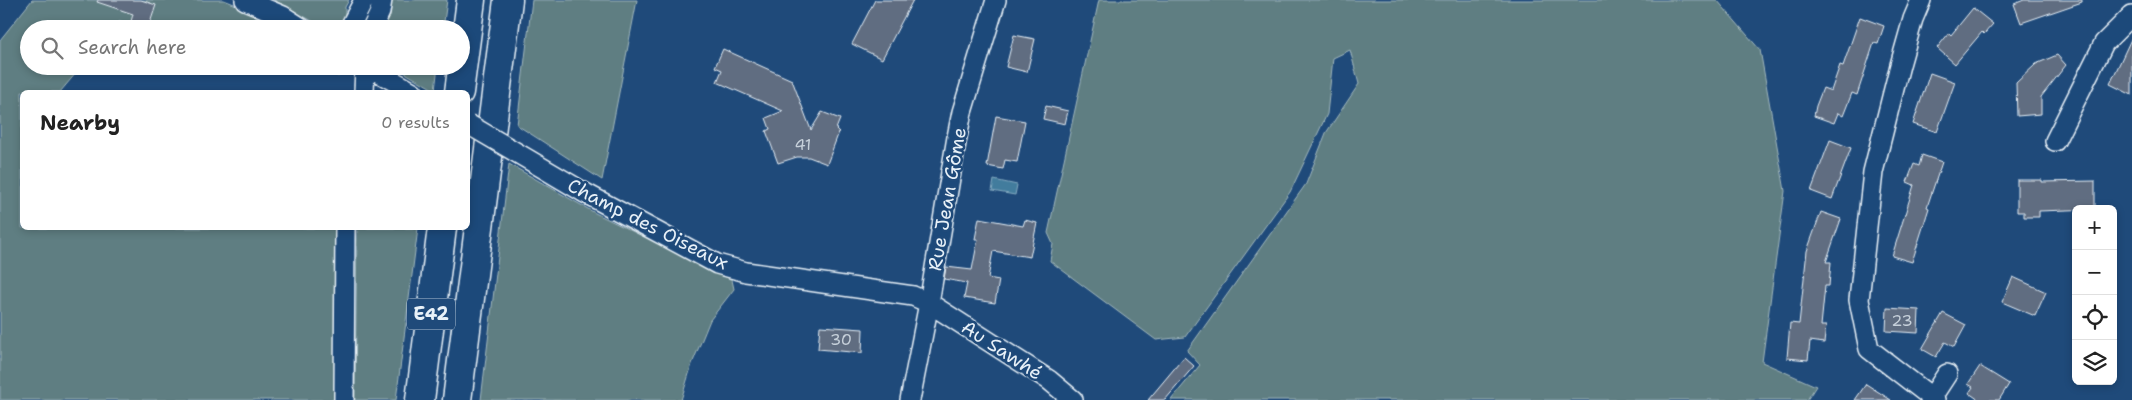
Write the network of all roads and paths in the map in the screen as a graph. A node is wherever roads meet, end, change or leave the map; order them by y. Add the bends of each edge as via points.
1 (246, 0) edge
2 (364, 0) edge
3 (382, 0) edge
4 (471, 0) edge
5 (508, 0) edge
6 (996, 0) edge
7 (1921, 0) edge
8 (2132, 15) edge
9 (289, 20) edge
10 (354, 20) edge
11 (376, 20) edge
12 (468, 20) edge
13 (368, 75) edge
14 (383, 75) edge
15 (461, 75) edge
16 (364, 90) edge
17 (409, 90) edge
18 (459, 90) edge
19 (470, 125) edge
20 (2055, 141) dead end
21 (345, 230) edge
22 (442, 230) edge
23 (929, 303) junction
24 (1947, 374) dead end
25 (1932, 399) edge
26 (344, 400) edge
27 (420, 400) edge
28 (457, 400) edge
29 (910, 400) edge
30 (1073, 400) edge

1 - 9 street
2 - 10 street
3 - 11 street
4 - 12 highway
5 - 28 highway, E42
6 - 23 street, Rue Jean Gôme via 960,120
7 - 25 street via 1900,65 1873,172 1859,300 1869,349
8 - 20 street via 2104,43
13 - 16 street
14 - 17 street
15 - 18 highway
19 - 23 street, Champ des Oiseaux, bridge via 585,193 717,264 746,272 913,296
21 - 26 street
22 - 27 highway, E42
23 - 29 street, Rue Jean Gôme
23 - 30 street, Au Sawhé via 1049,380
24 - 25 street

